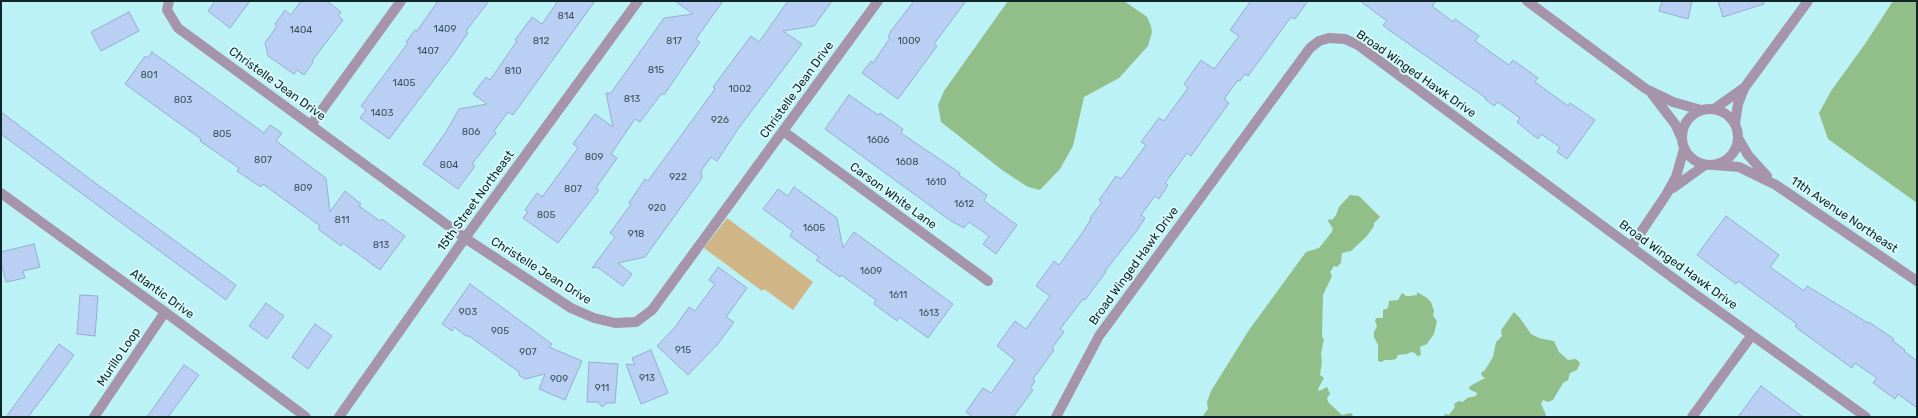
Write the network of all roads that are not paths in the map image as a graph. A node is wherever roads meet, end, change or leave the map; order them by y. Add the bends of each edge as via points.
1 (168, 1) edge
2 (401, 1) edge
3 (638, 1) edge
4 (878, 1) edge
5 (1527, 1) edge
6 (1808, 1) edge
7 (1745, 87) junction
8 (1646, 88) junction
9 (1714, 109) junction
10 (1701, 110) junction
11 (1735, 123) junction
12 (311, 125) junction
13 (783, 131) junction
14 (1738, 138) junction
15 (1683, 144) junction
16 (1709, 165) junction
17 (1776, 185) junction
18 (1666, 195) junction
19 (2, 196) edge
20 (465, 238) junction
21 (1631, 247) junction
22 (988, 281) dead end
23 (1917, 281) edge
24 (166, 312) junction
25 (1752, 335) junction
26 (94, 417) edge
27 (306, 417) edge
28 (338, 417) edge
29 (1056, 417) edge
30 (1692, 417) edge
31 (1866, 417) edge

1 - 12 street, Christelle Jean Drive via 167,10 178,28
2 - 12 street
3 - 20 street, 15th Street Northeast
4 - 13 street, Christelle Jean Drive
5 - 8 street
6 - 7 street
7 - 9 street
7 - 11 street via 1738,104
8 - 10 street via 1673,102
8 - 15 street via 1671,117
9 - 10 street
9 - 11 street via 1726,114
10 - 15 street via 1686,121 1682,130
11 - 14 street
12 - 20 street, Christelle Jean Drive
13 - 20 street, Christelle Jean Drive via 652,310 636,322 615,323 594,318 571,308
13 - 22 street, Carson White Lane
14 - 16 street via 1731,156 1724,162
14 - 17 street, 11th Avenue Northeast via 1748,155
15 - 16 street via 1692,159
15 - 18 street via 1676,177
16 - 17 street, 11th Avenue Northeast via 1739,167
16 - 18 street via 1684,178
17 - 23 street, 11th Avenue Northeast
18 - 21 street
19 - 24 street, Atlantic Drive
20 - 28 street, 15th Street Northeast
21 - 25 street, Broad Winged Hawk Drive
21 - 29 street, Broad Winged Hawk Drive via 1358,45 1345,39 1329,38 1319,41 1310,48 1099,336
24 - 26 street, Murillo Loop
24 - 27 street, Atlantic Drive
25 - 30 street
25 - 31 street, Broad Winged Hawk Drive

